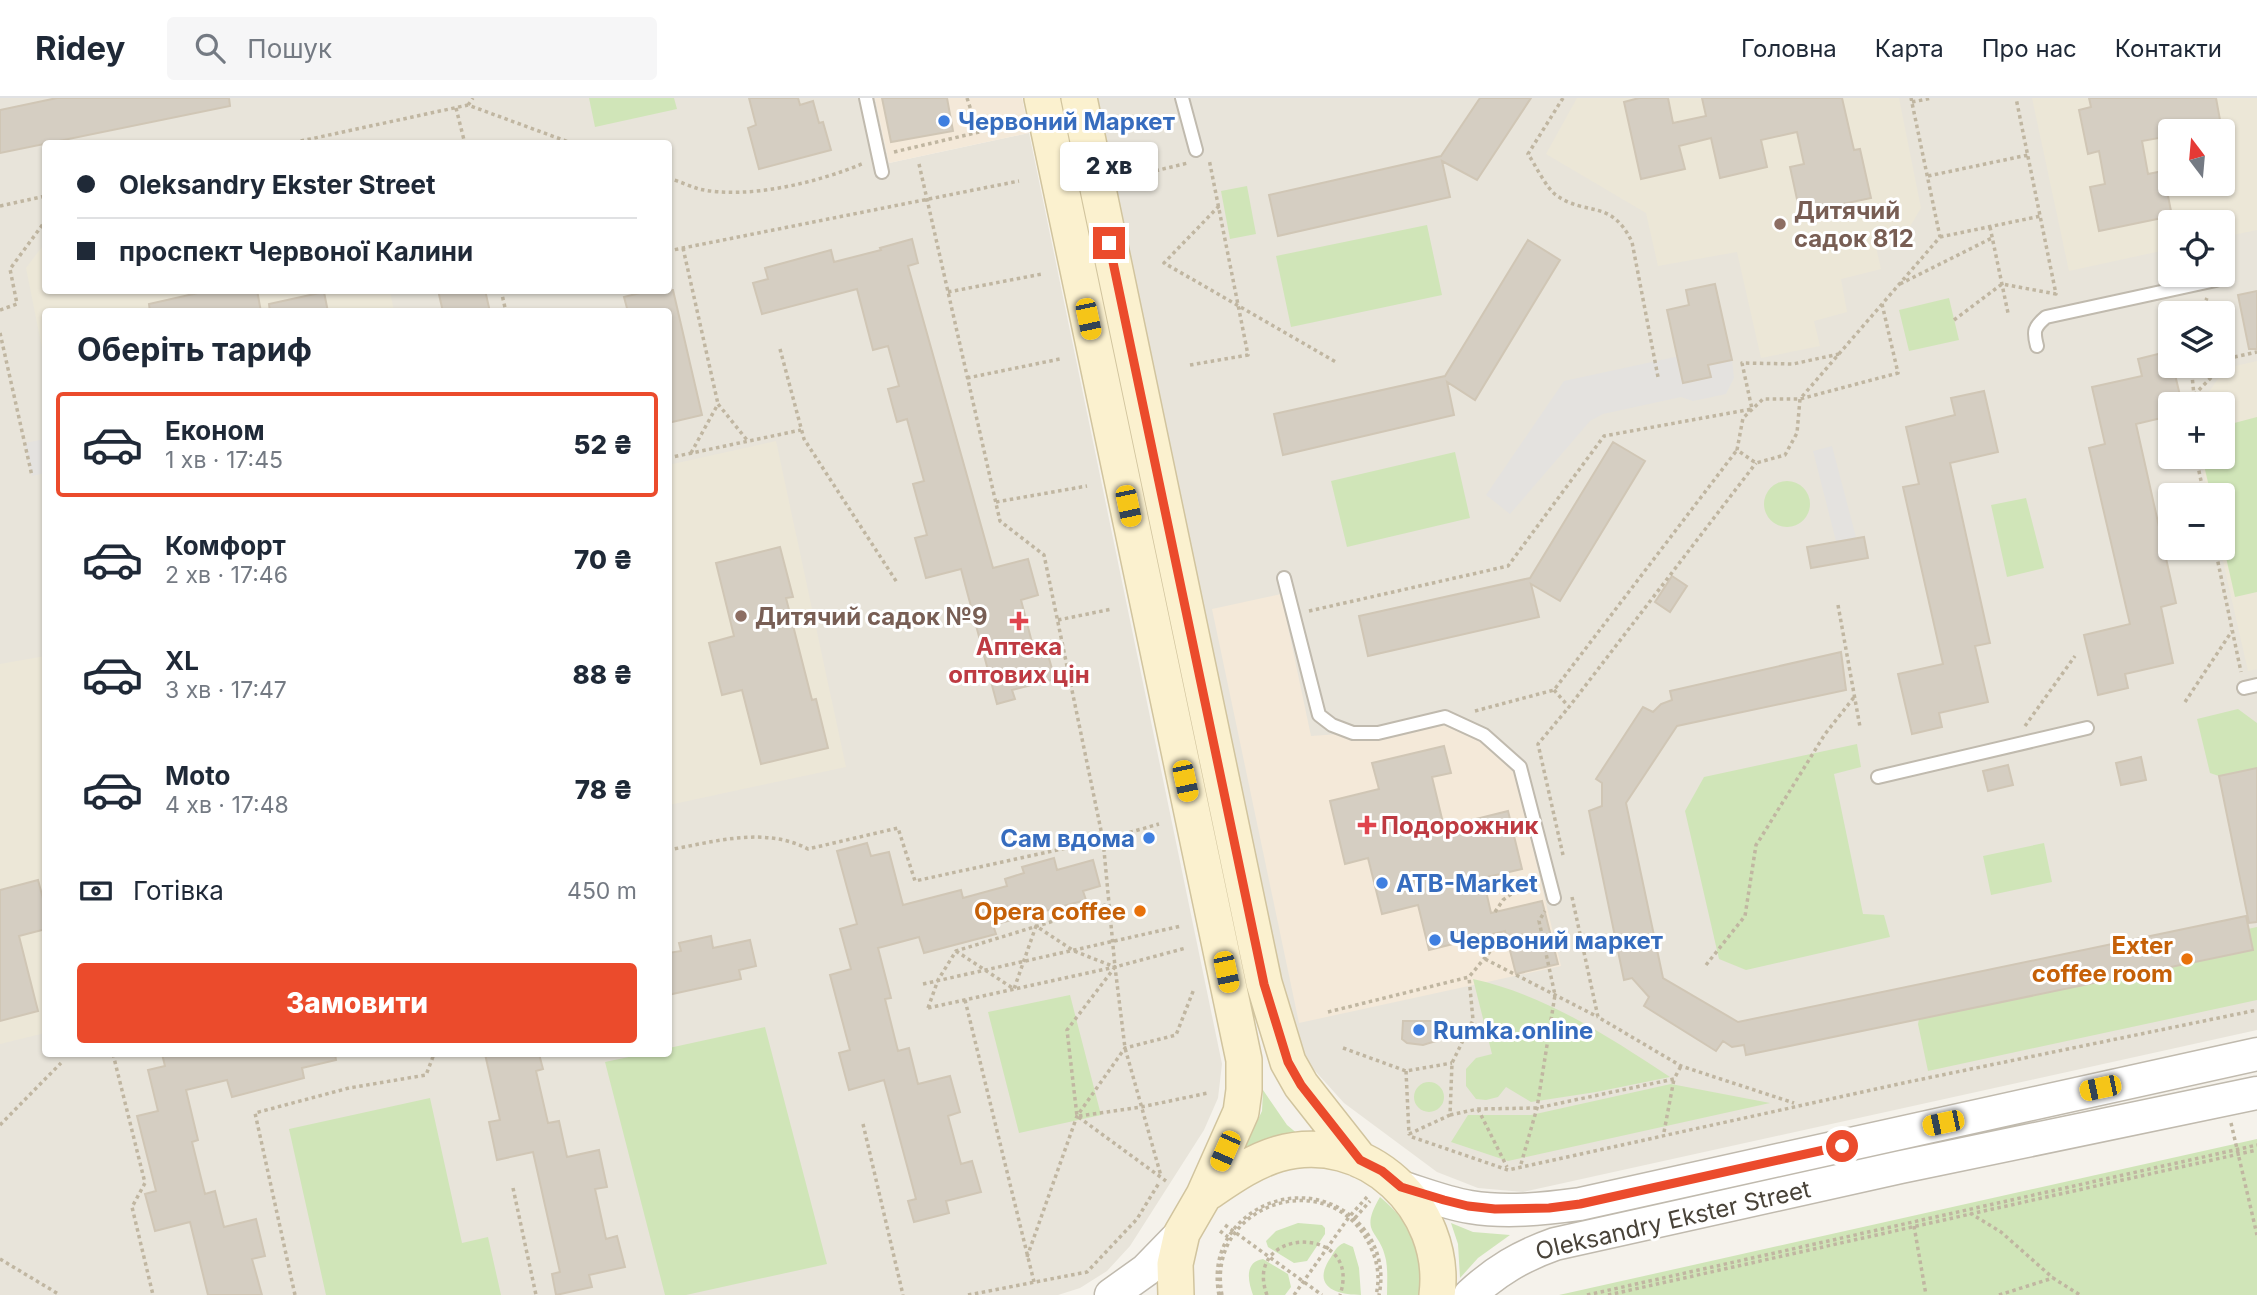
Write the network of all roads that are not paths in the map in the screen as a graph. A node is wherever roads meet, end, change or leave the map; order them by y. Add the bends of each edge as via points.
1 (866, 98) edge
2 (1042, 98) edge
3 (1079, 98) edge
4 (1182, 98) edge
5 (1196, 156) road end
6 (882, 172) dead end
7 (2188, 287) edge
8 (2037, 346) dead end
9 (1283, 578) dead end
10 (2087, 728) dead end
11 (1878, 776) dead end
12 (1553, 898) road end
13 (2257, 1054) edge
14 (2257, 1093) edge
15 (1360, 1160) junction
16 (1380, 1194) junction
17 (1204, 1195) junction
18 (1182, 1233) junction
19 (1111, 1295) edge
20 (1176, 1295) edge
21 (1437, 1295) edge
22 (1470, 1295) edge

1 - 6 lane
2 - 17 main road via 1244,1060 1241,1112
3 - 15 main road via 1264,984 1288,1062
4 - 5 lane
7 - 8 lane via 2046,317 2035,326
9 - 12 lane via 1319,715 1353,733 1378,733 1445,717 1484,735 1520,767
10 - 11 lane
13 - 16 street, Oleksandry Ekster Street via 1580,1204 1495,1209
14 - 22 street, Oleksandry Ekster Street via 1555,1244 1497,1271
15 - 16 main road via 1382,1171
15 - 17 main road via 1334,1152 1280,1153 1254,1163
16 - 21 main road via 1418,1207 1437,1255
17 - 18 main road
18 - 19 street via 1146,1270
18 - 20 main road via 1175,1264

